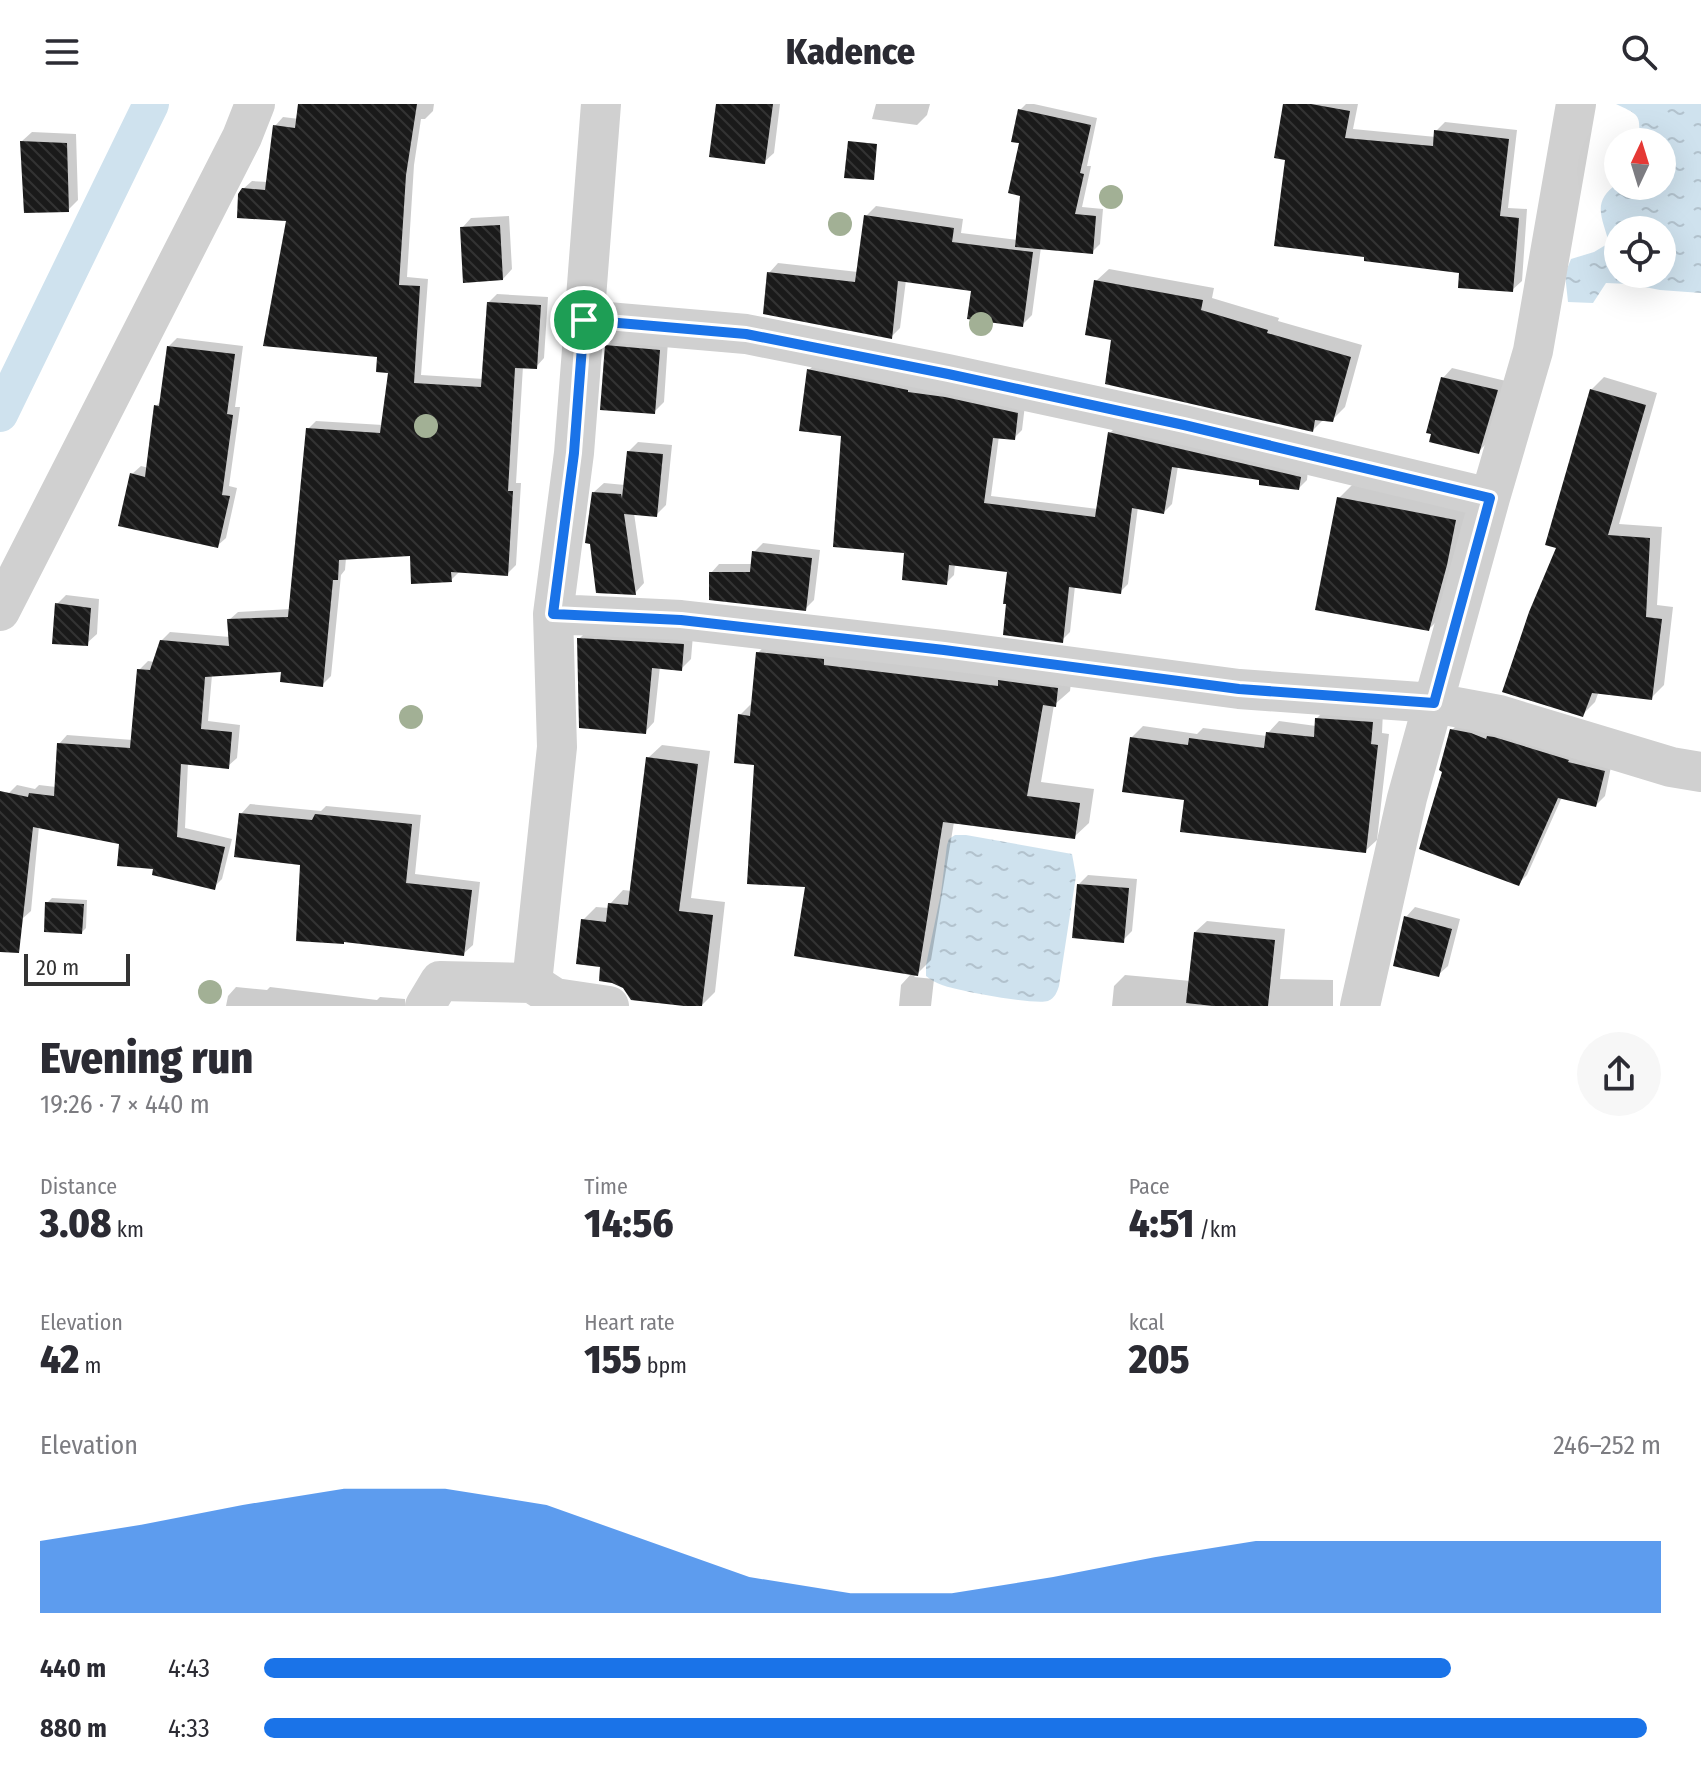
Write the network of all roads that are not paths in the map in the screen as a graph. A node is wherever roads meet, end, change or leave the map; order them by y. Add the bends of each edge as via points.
1 (255, 104) edge
2 (601, 104) edge
3 (1576, 104) edge
4 (584, 320) junction
5 (1490, 498) junction
6 (0, 611) edge
7 (553, 614) junction
8 (1434, 703) junction
9 (1701, 772) edge
10 (532, 983) junction
11 (425, 1006) edge
12 (609, 1006) edge
13 (1360, 1006) edge

1 - 6 street
2 - 4 street
3 - 5 street via 1533,351
4 - 5 street via 746,334 1184,425
4 - 7 street via 574,453
5 - 8 street
7 - 8 street via 681,620 1239,689
7 - 10 street via 557,747
8 - 9 street via 1499,715
8 - 13 street
10 - 11 street via 440,981
10 - 12 street via 555,998

